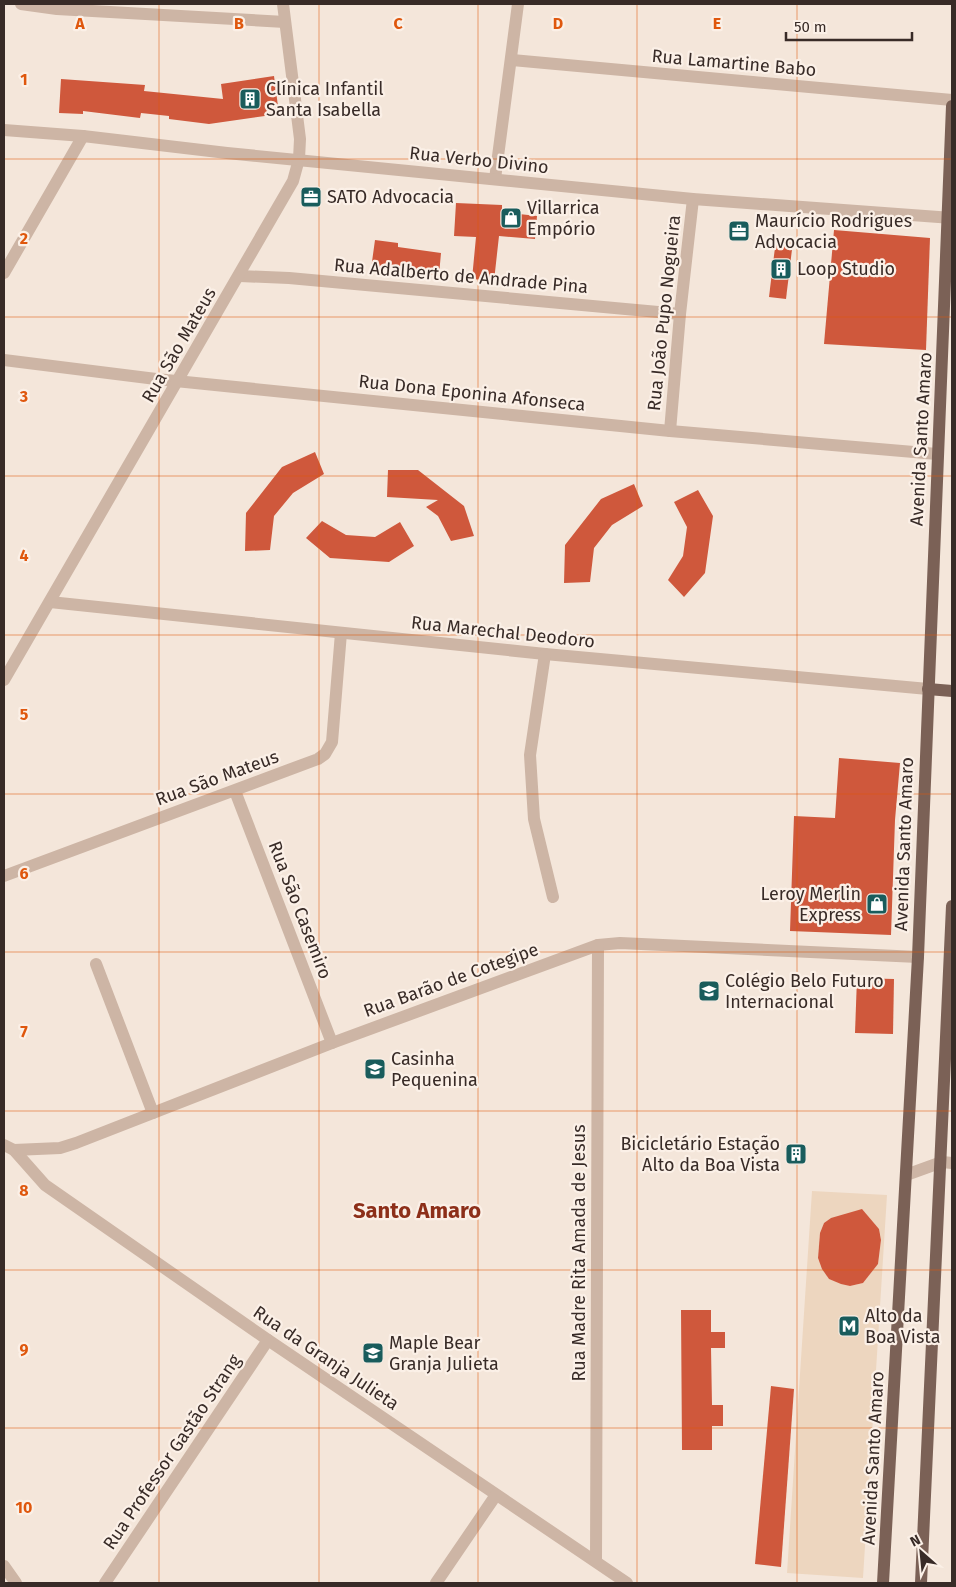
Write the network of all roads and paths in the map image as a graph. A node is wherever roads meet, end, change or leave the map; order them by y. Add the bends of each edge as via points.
1 (21, 4) edge
2 (283, 4) edge
3 (518, 4) edge
4 (285, 22) junction
5 (512, 60) junction
6 (952, 100) edge
7 (952, 106) edge
8 (4, 130) edge
9 (83, 136) junction
10 (299, 159) junction
11 (496, 179) junction
12 (693, 199) junction
13 (951, 217) edge
14 (4, 273) edge
15 (240, 276) junction
16 (680, 314) junction
17 (4, 360) edge
18 (178, 381) junction
19 (670, 431) junction
20 (937, 454) junction
21 (50, 602) junction
22 (341, 633) junction
23 (545, 654) junction
24 (4, 680) edge
25 (928, 688) junction
26 (952, 691) edge
27 (235, 791) junction
28 (4, 876) edge
29 (553, 897) dead end
30 (952, 906) edge
31 (598, 944) junction
32 (918, 957) junction
33 (96, 964) dead end
34 (332, 1043) junction
35 (153, 1113) junction
36 (9, 1147) edge
37 (947, 1163) edge
38 (906, 1175) junction
39 (268, 1340) junction
40 (496, 1495) junction
41 (596, 1562) junction
42 (4, 1566) edge
43 (16, 1583) edge
44 (105, 1583) edge
45 (436, 1583) edge
46 (627, 1583) edge
47 (883, 1583) edge
48 (921, 1583) edge

1 - 4 street via 57,9
2 - 4 street, Rua São Mateus
3 - 5 street
4 - 10 street, Rua São Mateus via 300,139
5 - 6 street, Rua Lamartine Babo
5 - 11 street
7 - 13 main road, Avenida Santo Amaro
8 - 9 street, Rua Verbo Divino
9 - 10 street, Rua Verbo Divino via 227,154
9 - 14 street
10 - 11 street, Rua Verbo Divino
10 - 15 street, Rua São Mateus via 293,181
11 - 12 street, Rua Verbo Divino
12 - 13 street, Rua Verbo Divino
12 - 16 street, Rua João Pupo Nogueira
13 - 20 main road, Avenida Santo Amaro
15 - 16 street, Rua Adalberto de Andrade Pina
15 - 18 street, Rua São Mateus
16 - 19 street, Rua João Pupo Nogueira
17 - 18 street, Rua Dona Eponina Afonseca
18 - 19 street, Rua Dona Eponina Afonseca
18 - 21 street, Rua São Mateus
19 - 20 street, Rua Dona Eponina Afonseca
20 - 25 main road, Avenida Santo Amaro
21 - 22 street, Rua Marechal Deodoro
21 - 24 street, Rua São Mateus
22 - 23 street, Rua Marechal Deodoro
22 - 27 street, Rua São Mateus via 334,734 330,748 318,759
23 - 25 street, Rua Marechal Deodoro
23 - 29 street via 530,755 534,819
25 - 26 main road, Rua Marechal Deodoro
25 - 32 main road, Avenida Santo Amaro
27 - 28 street, Rua São Mateus
27 - 34 street, Rua São Casemiro
30 - 37 main road
31 - 32 street, Rua Barão de Cotegipe
31 - 34 street, Rua Barão de Cotegipe
31 - 41 street, Rua Madre Rita Amada de Jesus
32 - 38 main road, Avenida Santo Amaro
33 - 35 street
34 - 35 street, Rua Barão de Cotegipe
35 - 36 street, Rua Barão de Cotegipe via 60,1148
36 - 39 street, Rua da Granja Julieta via 45,1186
37 - 38 street
37 - 48 main road
38 - 47 main road, Avenida Santo Amaro
39 - 40 street, Rua da Granja Julieta
39 - 44 street, Rua Professor Gastão Strang
40 - 41 street, Rua da Granja Julieta
40 - 45 street
41 - 46 street, Rua da Granja Julieta
42 - 43 street

